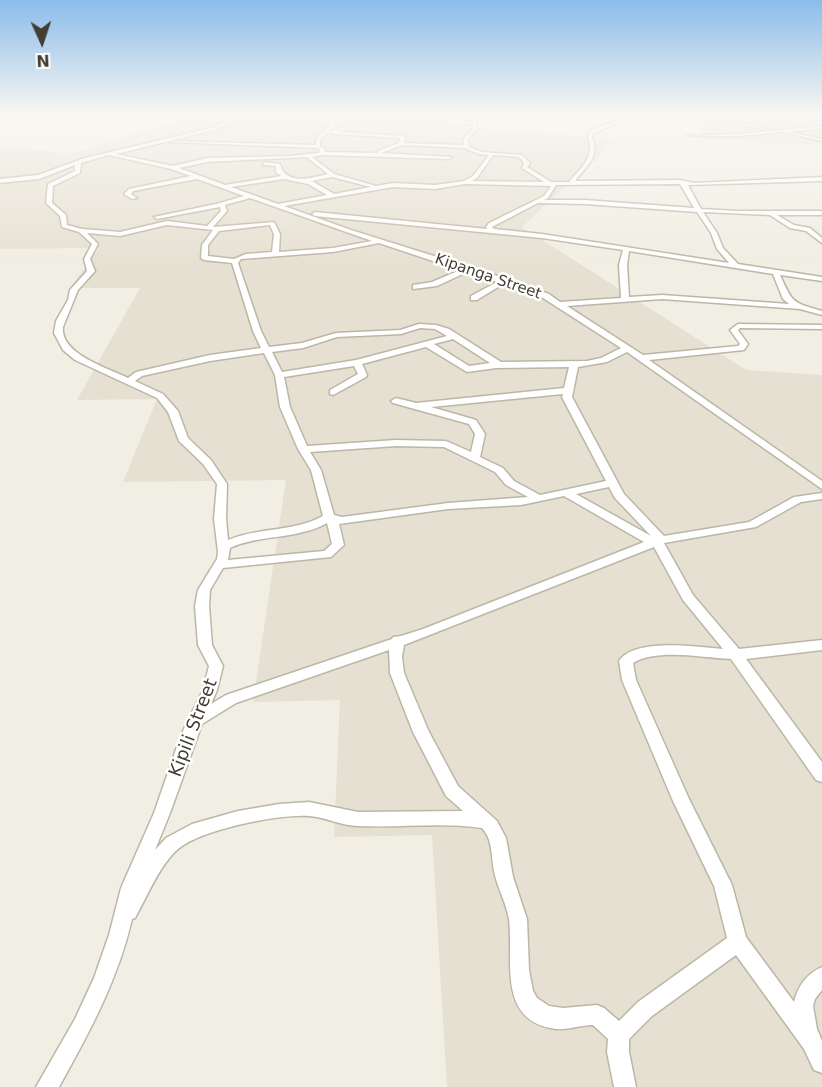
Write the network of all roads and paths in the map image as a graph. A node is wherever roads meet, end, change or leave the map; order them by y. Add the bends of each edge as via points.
1 (65, 167) edge
2 (78, 167) edge
3 (167, 167) edge
4 (178, 167) edge
5 (278, 167) edge
6 (322, 167) edge
7 (483, 167) edge
8 (524, 167) edge
9 (583, 167) edge
10 (173, 168) junction
11 (332, 175) junction
12 (198, 177) junction
13 (285, 177) junction
14 (822, 179) edge
15 (0, 181) edge
16 (308, 182) junction
17 (465, 182) junction
18 (551, 183) junction
19 (571, 183) junction
20 (684, 183) junction
21 (223, 186) junction
22 (378, 187) junction
23 (332, 195) junction
24 (250, 196) junction
25 (134, 198) dead end
26 (536, 202) junction
27 (222, 204) junction
28 (278, 206) junction
29 (699, 211) junction
30 (297, 213) junction
31 (822, 213) edge
32 (771, 214) junction
33 (157, 217) dead end
34 (208, 228) junction
35 (217, 229) junction
36 (81, 231) junction
37 (492, 231) junction
38 (381, 240) junction
39 (822, 241) edge
40 (626, 250) junction
41 (275, 253) junction
42 (236, 261) junction
43 (737, 268) junction
44 (469, 269) junction
45 (776, 273) junction
46 (822, 279) edge
47 (504, 281) junction
48 (416, 287) dead end
49 (474, 298) dead end
50 (625, 298) junction
51 (561, 304) junction
52 (802, 307) junction
53 (822, 314) edge
54 (822, 327) edge
55 (455, 336) junction
56 (429, 345) junction
57 (627, 348) junction
58 (268, 349) junction
59 (641, 358) junction
60 (357, 363) junction
61 (574, 365) junction
62 (499, 366) junction
63 (279, 375) junction
64 (130, 380) junction
65 (333, 392) dead end
66 (567, 392) junction
67 (396, 401) dead end
68 (417, 406) junction
69 (303, 449) junction
70 (475, 456) junction
71 (612, 483) junction
72 (822, 486) edge
73 (566, 493) junction
74 (822, 496) edge
75 (540, 499) junction
76 (331, 518) junction
77 (657, 541) junction
78 (224, 547) junction
79 (219, 564) junction
80 (398, 640) junction
81 (822, 645) edge
82 (735, 654) junction
83 (196, 721) junction
84 (822, 775) edge
85 (486, 821) junction
86 (122, 923) junction
87 (738, 942) junction
88 (822, 977) edge
89 (619, 1035) junction
90 (810, 1041) junction
91 (822, 1062) edge
92 (48, 1087) edge
93 (625, 1087) edge

1 - 15 street via 32,179
2 - 36 street, Kipili Street via 79,172 51,184 48,202 63,214 64,226
3 - 10 street, Kipanga Street
4 - 10 street
5 - 13 street
6 - 11 street
7 - 17 street
8 - 18 street
9 - 19 street
10 - 12 street, Kipanga Street
11 - 16 street
11 - 22 street
12 - 21 street, Kipanga Street
12 - 25 street via 131,190 127,194
13 - 16 street
13 - 21 street
14 - 20 street via 755,184
16 - 23 street
17 - 18 street
17 - 22 street via 435,187
18 - 19 street
18 - 26 street via 552,191
19 - 20 street
20 - 29 street
21 - 24 street, Kipanga Street
22 - 23 street
23 - 28 street
24 - 27 street
24 - 28 street, Kipanga Street
26 - 29 street
26 - 37 street via 491,224
27 - 33 street
27 - 34 street via 224,211
28 - 30 street, Kipanga Street
29 - 32 street
29 - 43 street via 720,249
30 - 37 street
30 - 38 street, Kipanga Street
31 - 32 street
32 - 39 street via 792,226 808,229
34 - 35 street
34 - 36 street via 167,223 120,234
35 - 41 street via 274,224
35 - 42 street via 205,245 204,258
36 - 64 street, Kipili Street via 95,242 87,259 91,271 74,290 75,296 58,333 66,348 82,360
37 - 40 street
38 - 41 street via 333,250
38 - 44 street, Kipanga Street
40 - 43 street
40 - 50 street
41 - 42 street
42 - 58 street via 257,331
43 - 45 street
44 - 47 street, Kipanga Street
44 - 48 street
45 - 46 street
45 - 52 street via 787,299
47 - 49 street
47 - 51 street, Kipanga Street
50 - 51 street
50 - 52 street via 680,297
51 - 57 street, Kipanga Street
52 - 53 street
54 - 59 street via 738,327 734,330 744,344 741,348
55 - 56 street
55 - 58 street via 436,327 419,326 405,332 338,334 303,345
55 - 62 street
56 - 60 street
56 - 62 street via 466,369
57 - 59 street, Kipanga Street
57 - 61 street via 597,363
58 - 63 street
58 - 64 street via 202,359 136,375
59 - 72 street, Kipanga Street
60 - 63 street
60 - 65 street via 363,375
61 - 62 street
61 - 66 street
63 - 69 street via 285,407
64 - 78 street, Kipili Street via 164,399 183,439 207,462 222,484 220,519
66 - 68 street
66 - 71 street
67 - 68 street
68 - 70 street via 476,425 480,434
69 - 70 street via 437,443
69 - 76 street via 316,470
70 - 75 street via 499,470 510,483
71 - 73 street
71 - 77 street via 624,504
73 - 75 street
73 - 77 street
74 - 77 street via 798,499 752,525
75 - 76 street via 448,506 356,520
76 - 78 street via 313,527 239,540
76 - 79 street via 338,545 327,554
77 - 80 street via 428,632
77 - 82 street via 688,597
78 - 79 street, Kipili Street
79 - 83 street, Kipili Street via 204,590 202,606 205,645 216,671
80 - 83 street via 231,699
80 - 85 street via 397,673 421,732 452,791
81 - 82 street
82 - 84 street
82 - 87 street via 679,650 644,654 626,661 629,680 681,801 723,885
83 - 86 street, Kipili Street via 130,888
85 - 86 street via 356,819 309,809 223,822 171,844
85 - 89 street via 501,842 503,874 517,916 520,977 531,1007 564,1020 597,1015
86 - 92 street, Kipili Street via 91,1009
87 - 89 street via 645,1009
87 - 90 street
88 - 90 street via 807,991 802,1007
89 - 93 street
90 - 91 street

